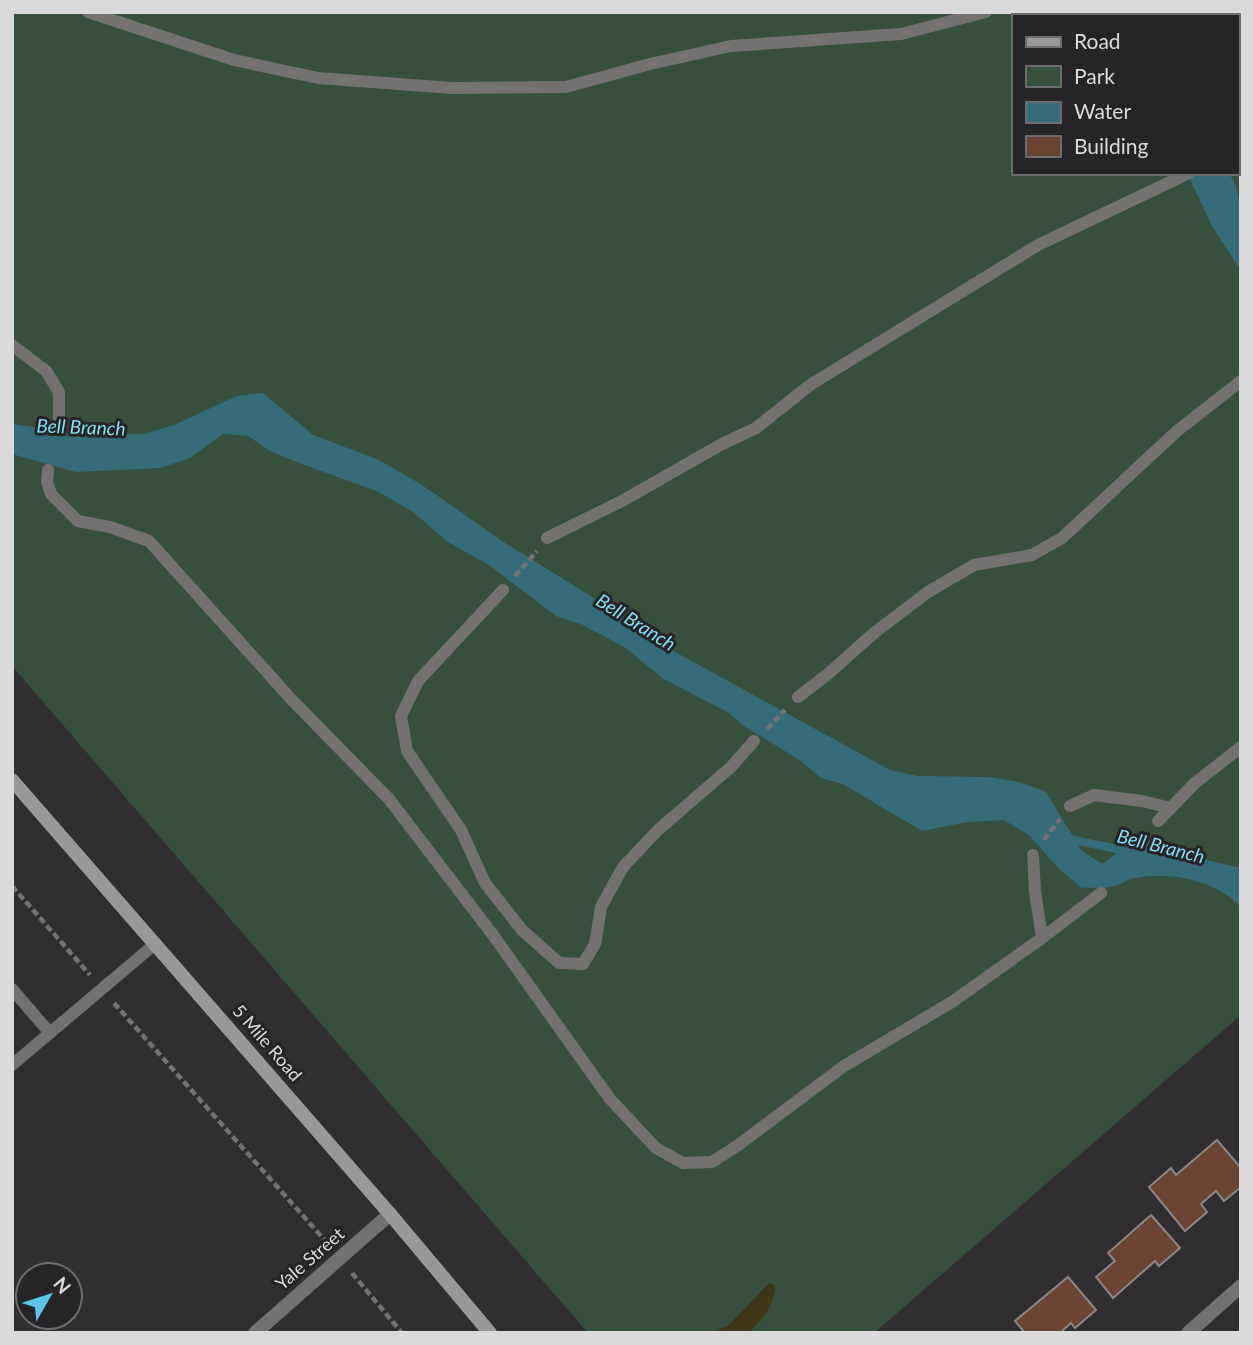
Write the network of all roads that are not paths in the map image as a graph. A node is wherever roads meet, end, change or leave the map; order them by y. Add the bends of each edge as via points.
1 (88, 12) edge
2 (986, 12) edge
3 (1185, 175) edge
4 (12, 345) edge
5 (1241, 381) edge
6 (59, 421) dead end
7 (48, 470) dead end
8 (547, 538) road end
9 (503, 590) road end
10 (798, 697) road end
11 (754, 741) road end
12 (1241, 747) edge
13 (12, 780) edge
14 (1070, 806) road end
15 (1171, 808) junction
16 (1157, 821) dead end
17 (1033, 855) road end
18 (1101, 893) dead end
19 (1042, 938) junction
20 (155, 944) junction
21 (12, 989) edge
22 (50, 1033) junction
23 (12, 1065) edge
24 (390, 1214) junction
25 (1241, 1286) edge
26 (255, 1333) edge
27 (490, 1333) edge
28 (1188, 1333) edge

1 - 2 lane via 234,60 318,78 452,88 566,87 731,46 901,34
3 - 8 lane via 1038,245 810,385 756,428
4 - 6 lane via 46,371 59,392
5 - 10 lane via 1177,431 1062,538 1032,555 974,565 928,592
7 - 19 lane via 51,494 79,521 149,541 291,699 389,799 610,1099 656,1148 683,1163 712,1162 844,1066 952,1002
9 - 11 lane via 418,681 401,716 407,751 461,830 485,883 522,930 559,963 583,964 595,944 601,907 623,867
12 - 15 lane
13 - 20 main road, 5 Mile Road
14 - 15 lane via 1094,794
15 - 16 lane
17 - 19 lane
18 - 19 lane
20 - 22 lane
20 - 24 main road, 5 Mile Road
21 - 22 lane
22 - 23 lane
24 - 26 street, Yale Street
24 - 27 main road, 5 Mile Road
25 - 28 street

